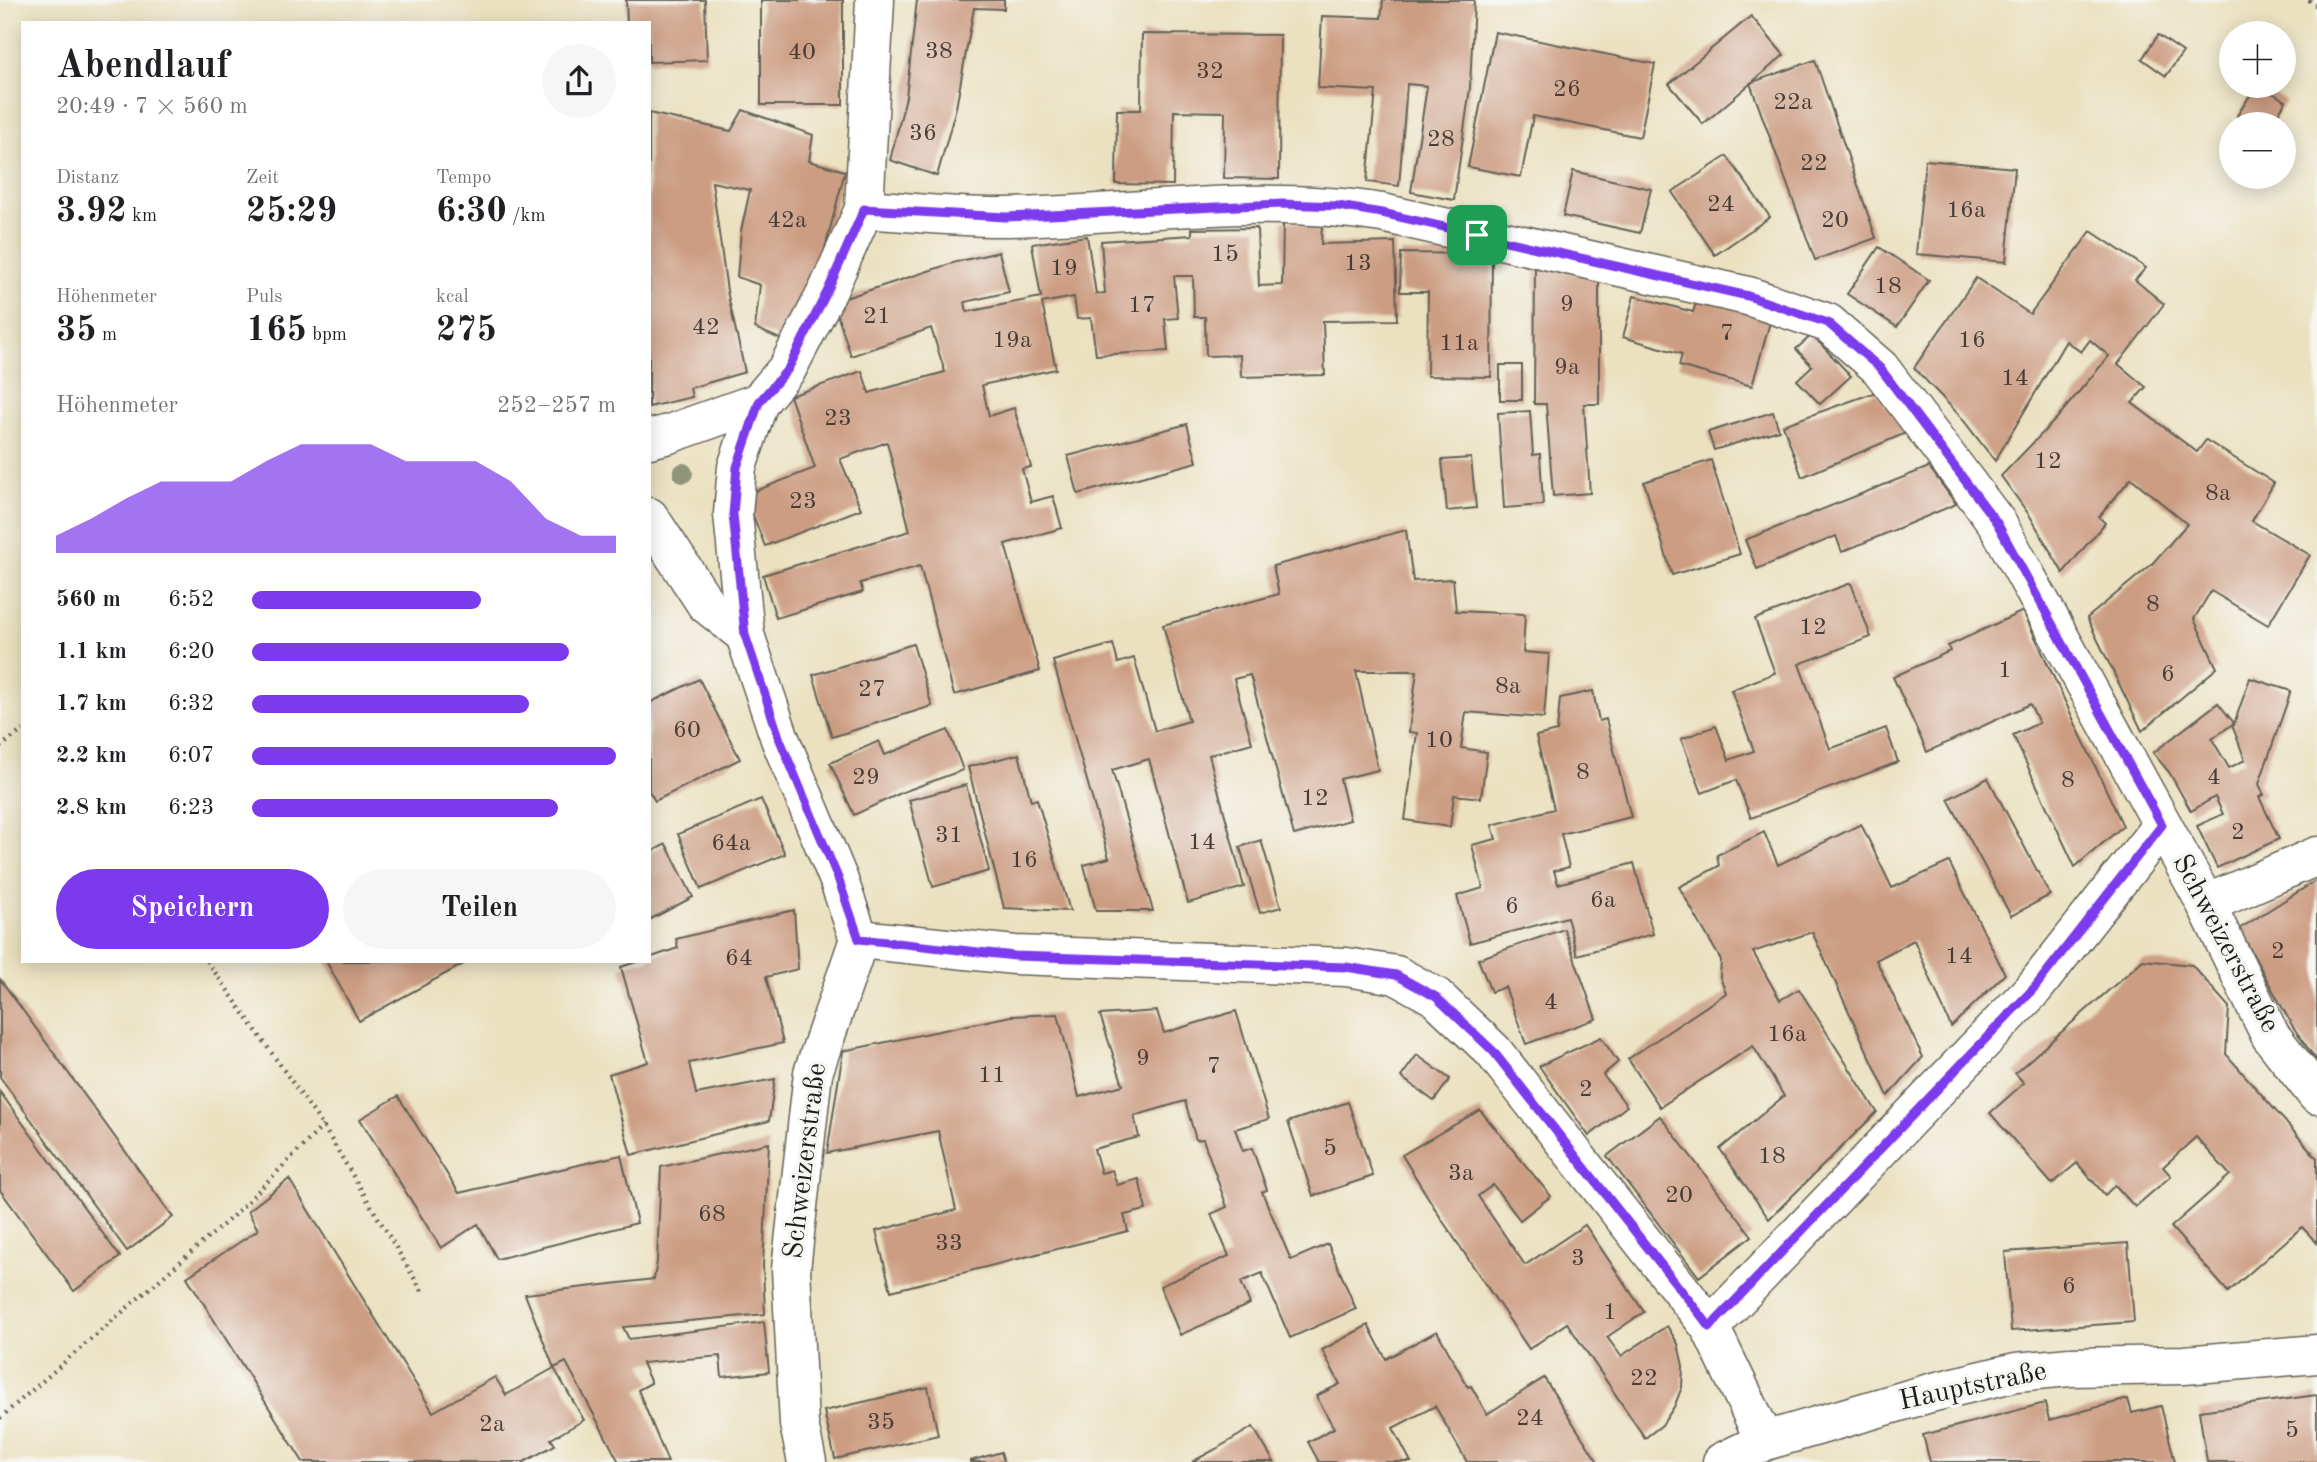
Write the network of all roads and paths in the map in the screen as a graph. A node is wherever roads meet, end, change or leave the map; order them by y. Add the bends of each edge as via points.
1 (874, 0) edge
2 (2309, 0) edge
3 (2317, 6) edge
4 (864, 209) junction
5 (759, 402) junction
6 (651, 439) edge
7 (651, 520) edge
8 (745, 635) junction
9 (21, 731) edge
10 (0, 747) edge
11 (2162, 825) junction
12 (2317, 856) edge
13 (2206, 904) junction
14 (859, 939) junction
15 (207, 963) edge
16 (2317, 1095) edge
17 (323, 1126) junction
18 (422, 1291) dead end
19 (1710, 1327) junction
20 (2317, 1354) edge
21 (0, 1418) edge
22 (1765, 1441) junction
23 (807, 1462) edge
24 (1722, 1462) edge

1 - 4 street
2 - 3 path
4 - 5 street via 788,369
4 - 11 street, Schweizerstraße via 1006,217 1282,204 1338,206 1748,296 1828,323 1880,368 1997,523
5 - 6 street
5 - 8 street via 737,467 733,514
7 - 8 street via 706,604
8 - 14 street via 780,740
9 - 10 path
11 - 13 street, Schweizerstraße
11 - 19 street via 2035,987
12 - 13 street
13 - 16 street, Schweizerstraße via 2270,1035
14 - 19 street via 1015,956 1333,966 1396,975 1436,997 1493,1051
14 - 23 street, Schweizerstraße via 813,1073 791,1269 799,1424
15 - 17 path
17 - 18 path
17 - 21 path via 232,1217
19 - 22 street
20 - 22 street, Hauptstraße via 2016,1372
22 - 24 street, Hauptstraße

